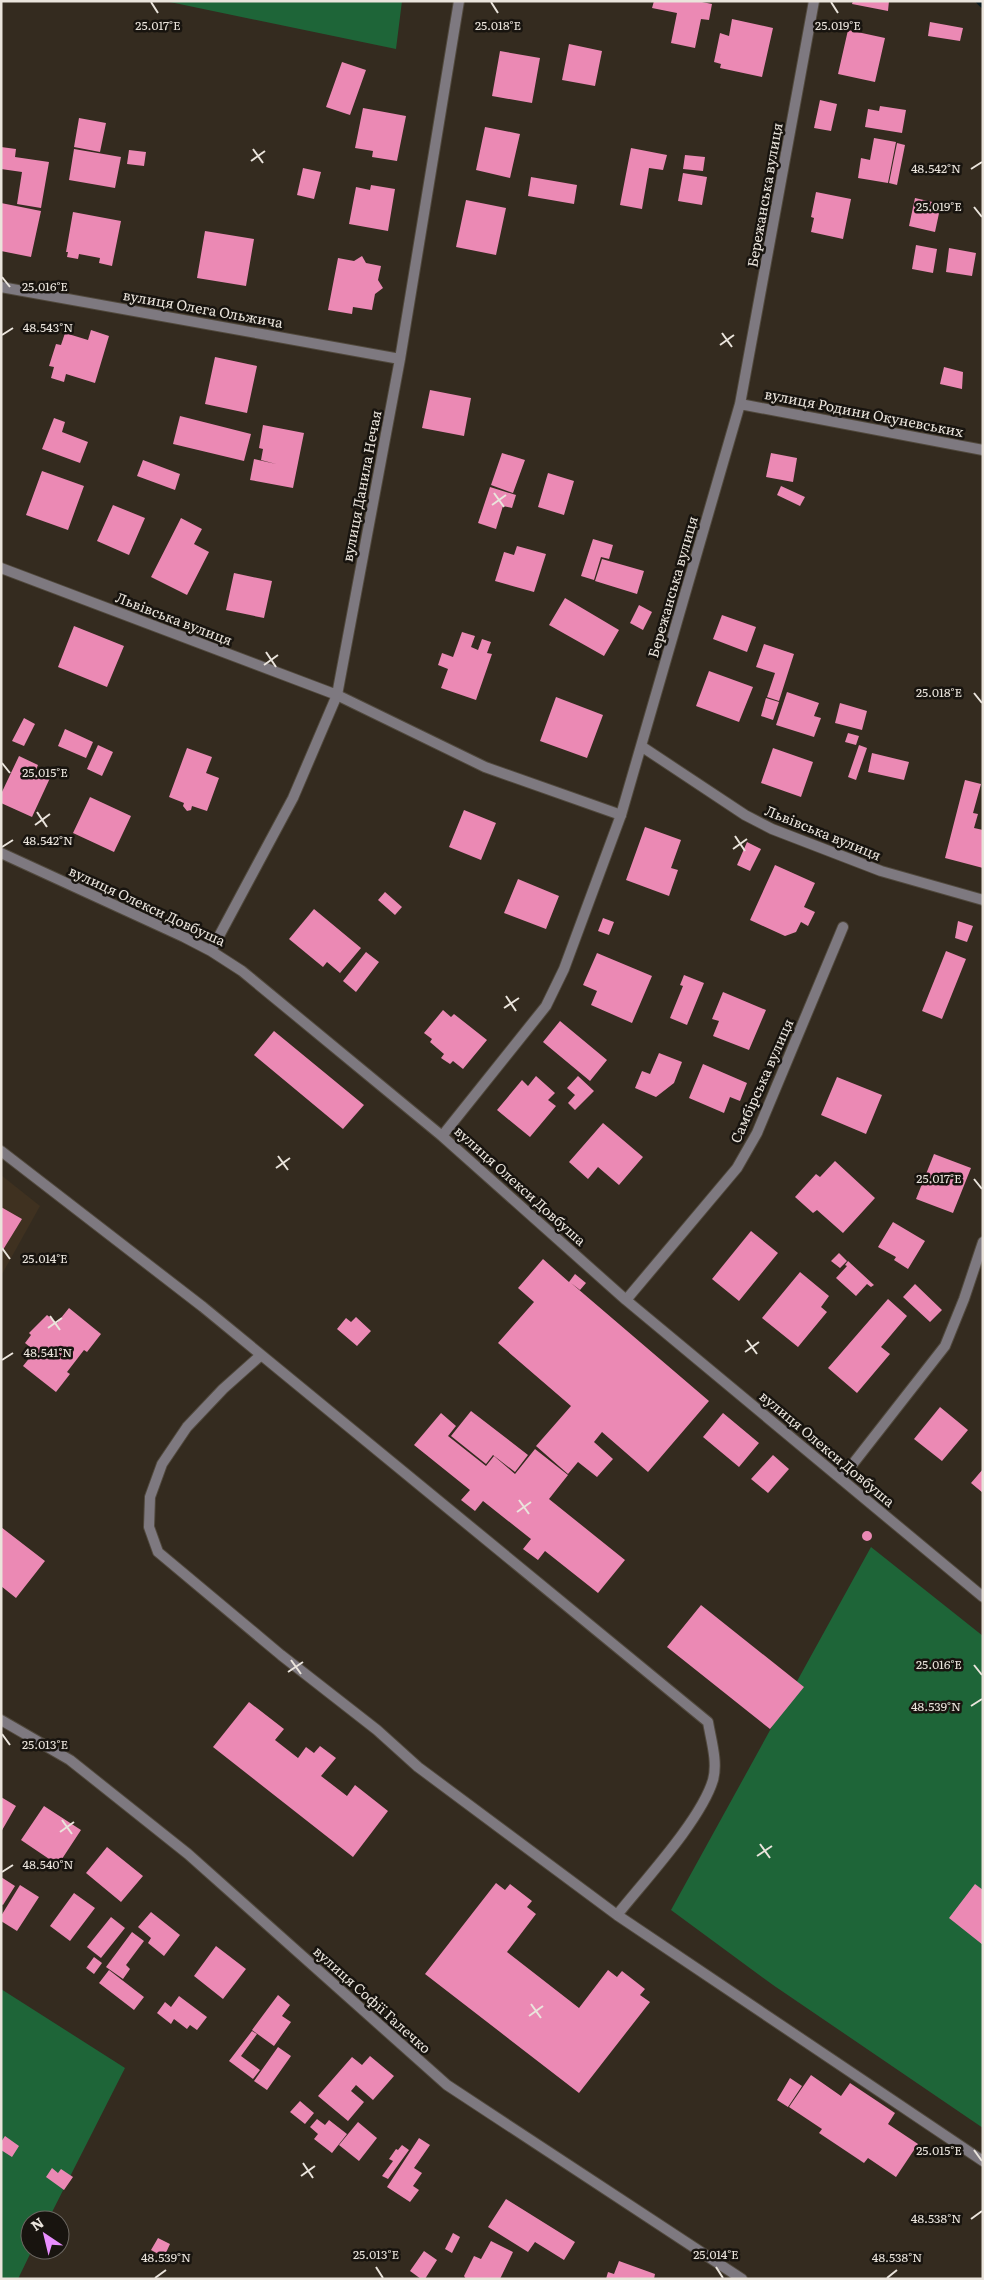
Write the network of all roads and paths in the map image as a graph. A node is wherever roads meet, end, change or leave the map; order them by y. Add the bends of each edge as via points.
1 (459, 1) edge
2 (814, 1) edge
3 (1, 287) edge
4 (400, 359) junction
5 (740, 404) junction
6 (983, 450) edge
7 (1, 568) edge
8 (337, 695) junction
9 (641, 746) junction
10 (621, 815) junction
11 (1, 853) edge
12 (983, 900) edge
13 (843, 927) dead end
14 (212, 951) junction
15 (442, 1136) junction
16 (1, 1151) edge
17 (983, 1242) edge
18 (626, 1300) junction
19 (260, 1356) junction
20 (841, 1479) junction
21 (983, 1597) edge
22 (1, 1720) edge
23 (617, 1915) junction
24 (983, 2161) edge
25 (742, 2279) edge

1 - 4 street, вулиця Данила Нечая
2 - 5 street, Бережанська вулиця
3 - 4 street, вулиця Олега Ольжича
4 - 8 street, вулиця Данила Нечая
5 - 6 street, вулиця Родини Окуневських
5 - 9 street, Бережанська вулиця
7 - 8 street, Львівська вулиця
8 - 10 street, Львівська вулиця via 485,767
8 - 14 street, вулиця Данила Нечая via 293,798
9 - 10 street, Бережанська вулиця
9 - 12 street, Львівська вулиця via 745,815 772,829 881,871
10 - 15 street, Бережанська вулиця via 564,969 546,1006
11 - 14 street, вулиця Олекси Довбуша
13 - 18 street, Самбірська вулиця via 757,1133 737,1168
14 - 15 street, вулиця Олекси Довбуша via 242,971
15 - 18 street, вулиця Олекси Довбуша
16 - 19 street via 203,1307
17 - 20 street via 945,1346
18 - 20 street, вулиця Олекси Довбуша
19 - 23 street via 708,1722 714,1757 713,1779 700,1806 677,1840
19 - 23 street via 186,1427 162,1464 150,1496 149,1527 158,1552 418,1767
20 - 21 street, вулиця Олекси Довбуша
22 - 25 street, вулиця Софії Галечко via 70,1760 159,1830 447,2084
23 - 24 street

